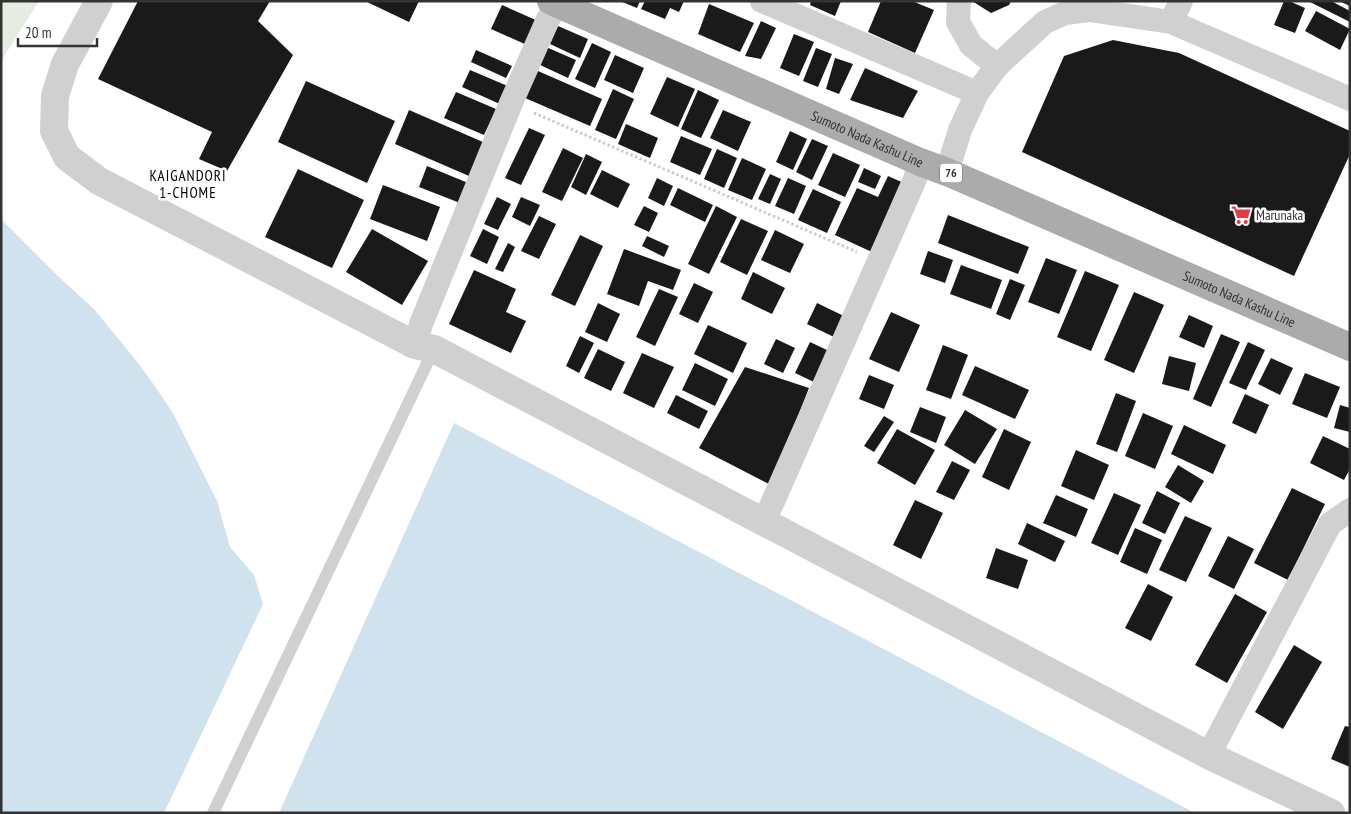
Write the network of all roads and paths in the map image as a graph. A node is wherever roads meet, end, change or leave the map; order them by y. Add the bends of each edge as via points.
1 (99, 1) edge
2 (762, 1) edge
3 (959, 1) edge
4 (1181, 1) edge
5 (556, 2) edge
6 (1171, 22) junction
7 (997, 66) junction
8 (1348, 92) edge
9 (977, 93) junction
10 (511, 103) junction
11 (920, 162) junction
12 (947, 172) junction
13 (879, 262) junction
14 (424, 347) junction
15 (1350, 347) edge
16 (1350, 510) edge
17 (763, 522) junction
18 (1210, 756) junction
19 (213, 813) edge
20 (1331, 813) edge

1 - 14 street via 65,64 55,96 54,131 67,157 99,181
2 - 9 street
3 - 7 street via 958,22 970,45
4 - 6 street
5 - 10 street
5 - 11 main road, Sumoto Nada Kashu Line / 76
6 - 7 street via 1089,10 1066,13 1045,22
6 - 8 street
7 - 9 street
9 - 12 street via 960,130
10 - 13 path
10 - 14 street via 421,324
11 - 12 main road, Sumoto Nada Kashu Line / 76
11 - 13 street
12 - 15 main road, Sumoto Nada Kashu Line / 76
13 - 17 street
14 - 17 street
14 - 19 lane
16 - 18 street via 1330,524
17 - 18 street
18 - 20 street

